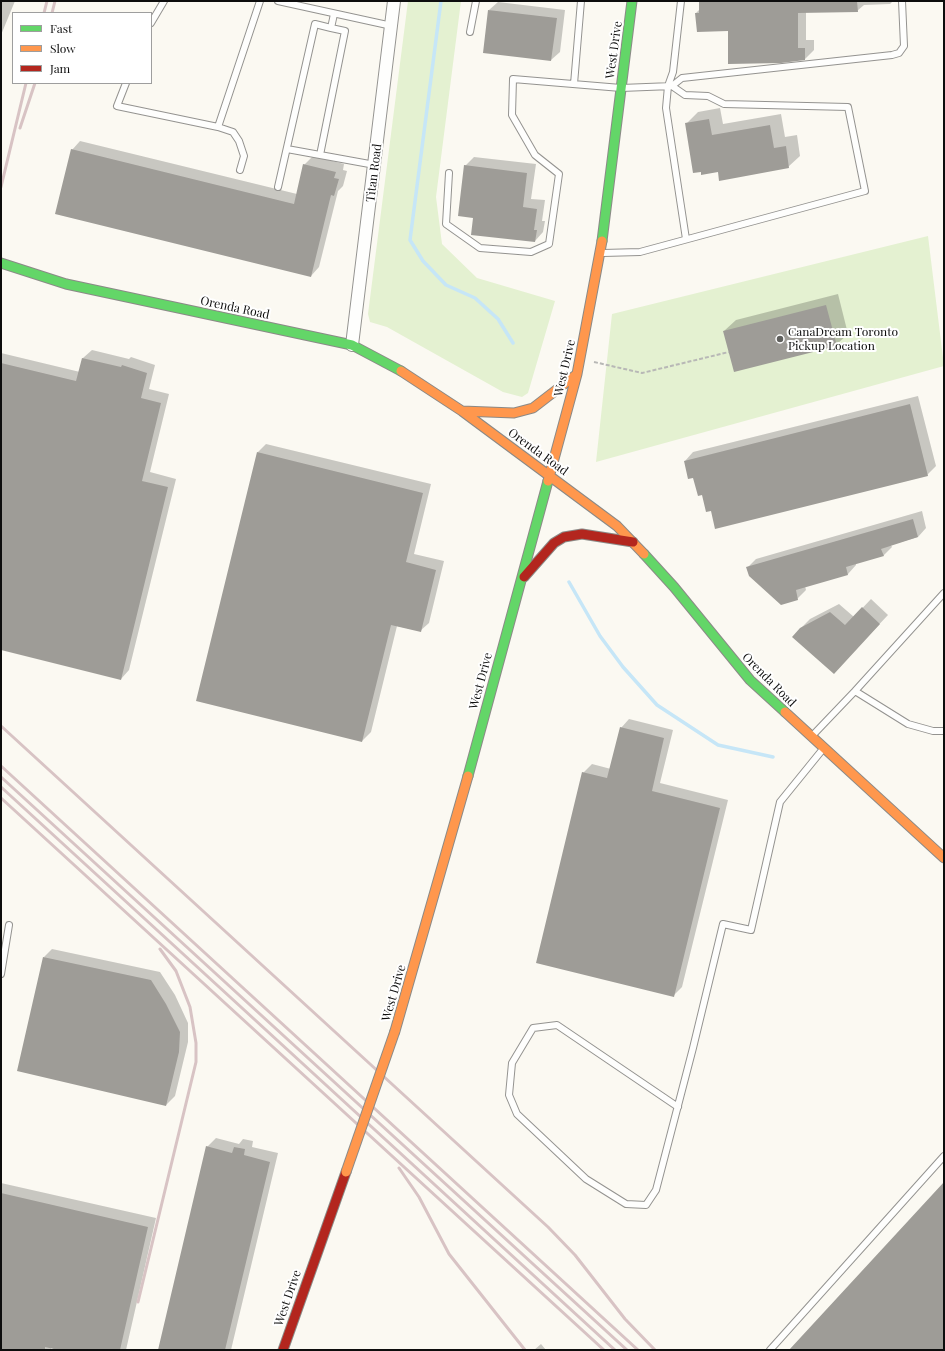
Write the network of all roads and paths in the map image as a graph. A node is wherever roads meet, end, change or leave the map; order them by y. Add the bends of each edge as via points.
1 (164, 1) edge
2 (260, 1) edge
3 (278, 1) edge
4 (394, 1) edge
5 (476, 1) edge
6 (581, 1) edge
7 (632, 1) edge
8 (680, 1) edge
9 (902, 1) edge
10 (334, 14) junction
11 (152, 21) edge
12 (392, 26) junction
13 (330, 28) junction
14 (470, 32) dead end
15 (126, 84) edge
16 (574, 84) junction
17 (670, 86) junction
18 (620, 88) junction
19 (218, 127) junction
20 (287, 149) junction
21 (320, 155) junction
22 (375, 165) junction
23 (240, 170) dead end
24 (449, 173) dead end
25 (278, 187) dead end
26 (686, 239) junction
27 (601, 253) junction
28 (1, 263) edge
29 (352, 345) junction
30 (729, 352) dead end
31 (580, 357) junction
32 (577, 374) junction
33 (462, 411) junction
34 (549, 475) junction
35 (633, 542) junction
36 (521, 580) junction
37 (944, 593) edge
38 (855, 691) junction
39 (944, 730) edge
40 (811, 737) junction
41 (823, 749) junction
42 (944, 858) edge
43 (9, 925) dead end
44 (1, 974) edge
45 (678, 1107) junction
46 (944, 1156) edge
47 (283, 1350) edge
48 (770, 1350) edge

1 - 11 lane
2 - 19 lane
3 - 10 lane
4 - 12 street, Titan Road
5 - 14 lane
6 - 16 lane
7 - 18 street, West Drive
8 - 17 lane
9 - 17 lane via 904,46 899,53 682,78
10 - 12 lane
10 - 13 lane
12 - 22 street, Titan Road
13 - 20 lane via 315,24
13 - 21 lane via 345,31
15 - 19 lane via 117,106
16 - 18 lane
16 - 24 lane via 513,79 512,115 535,154 559,174 549,244 531,252 480,248 446,224
17 - 18 lane
17 - 26 lane via 666,108
17 - 26 lane via 685,95 708,96 724,104 848,108 865,191
18 - 27 street, West Drive via 612,178
19 - 23 lane via 233,132 239,141 244,156
20 - 21 lane
20 - 25 lane
21 - 22 lane
22 - 29 street, Titan Road
26 - 27 lane via 640,252
27 - 31 street, West Drive
28 - 29 street, Orenda Road via 73,286
29 - 33 street, Orenda Road via 408,375
30 - 31 path via 642,374
31 - 32 street, West Drive
32 - 33 street via 533,408 514,413
32 - 34 street, West Drive
33 - 34 street, Orenda Road
34 - 35 street, Orenda Road via 617,526
34 - 36 street, West Drive
35 - 36 street via 582,534 564,537 554,543
35 - 40 street, Orenda Road via 750,680
36 - 47 street, West Drive, bridge via 458,815 395,1031
37 - 38 lane
38 - 39 lane via 908,724 933,731
38 - 40 lane
40 - 41 street, Orenda Road
41 - 42 street, Orenda Road
41 - 45 lane via 780,802 751,930 723,924
43 - 44 lane
45 - 45 lane via 656,1190 646,1205 626,1204 586,1179 517,1114 509,1095 512,1063 534,1028 557,1025
46 - 48 lane

